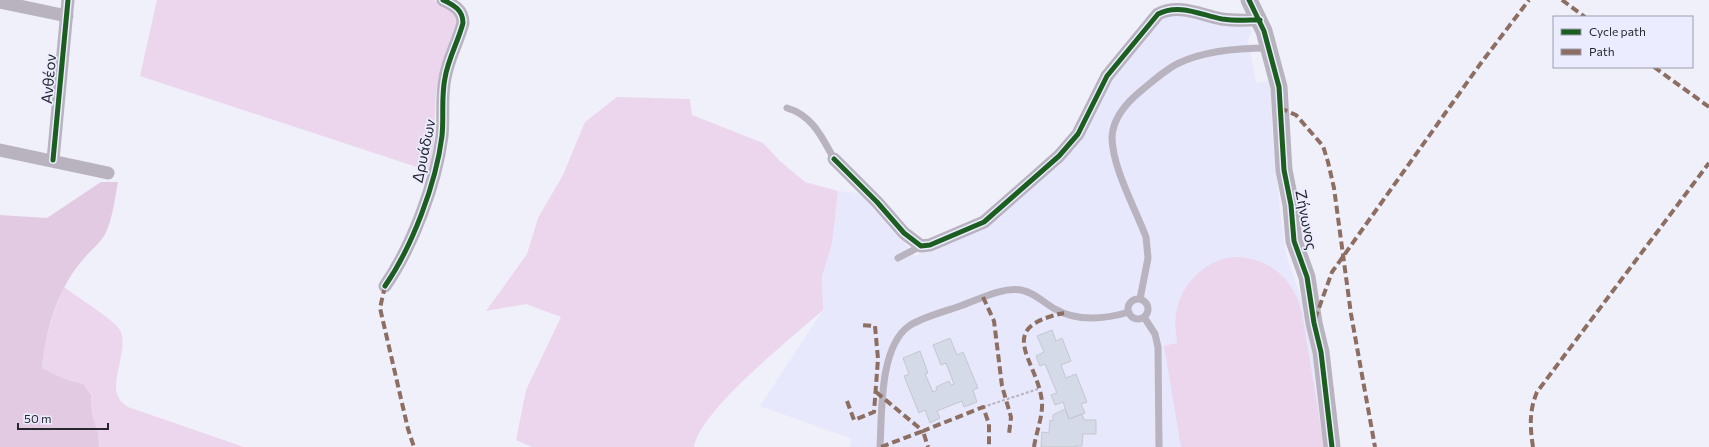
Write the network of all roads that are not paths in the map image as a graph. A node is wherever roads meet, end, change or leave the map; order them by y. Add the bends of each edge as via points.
1 (68, 0) edge
2 (443, 0) edge
3 (1249, 0) edge
4 (0, 2) edge
5 (67, 16) junction
6 (1260, 20) junction
7 (1268, 48) junction
8 (787, 108) dead end
9 (0, 150) edge
10 (834, 159) joint
11 (53, 160) junction
12 (108, 173) dead end
13 (921, 246) junction
14 (898, 258) dead end
15 (385, 286) dead end
16 (1140, 299) junction
17 (1129, 312) junction
18 (1144, 317) junction
19 (880, 447) edge
20 (1159, 447) edge
21 (1332, 447) edge

1 - 5 street, Ανθέον
2 - 15 street, Δρυάδων via 462,14 463,23 445,78 442,138 419,221 400,264
3 - 6 street, Ζήνωνος
4 - 5 street
5 - 11 street, Ανθέον
6 - 7 street, Ζήνωνος
6 - 13 street via 1222,18 1168,9 1158,14 1107,76 1078,134 1059,156 984,222 930,245
7 - 16 lane via 1242,48 1212,53 1179,63 1130,100 1115,121 1112,136 1114,157 1146,237 1148,250
7 - 21 street, Ζήνωνος via 1279,87 1284,170 1291,205 1294,241 1307,277 1321,352
8 - 10 lane via 807,117 816,127
9 - 11 street
10 - 13 street via 878,202 904,233
11 - 12 street
13 - 14 lane
16 - 17 lane via 1132,302 1128,308
16 - 18 lane via 1148,307
17 - 18 lane via 1136,319
17 - 19 lane via 1095,318 1073,316 1056,310 1032,294 1012,290 994,294 909,326 894,346 888,362
18 - 20 lane via 1155,334 1158,347

